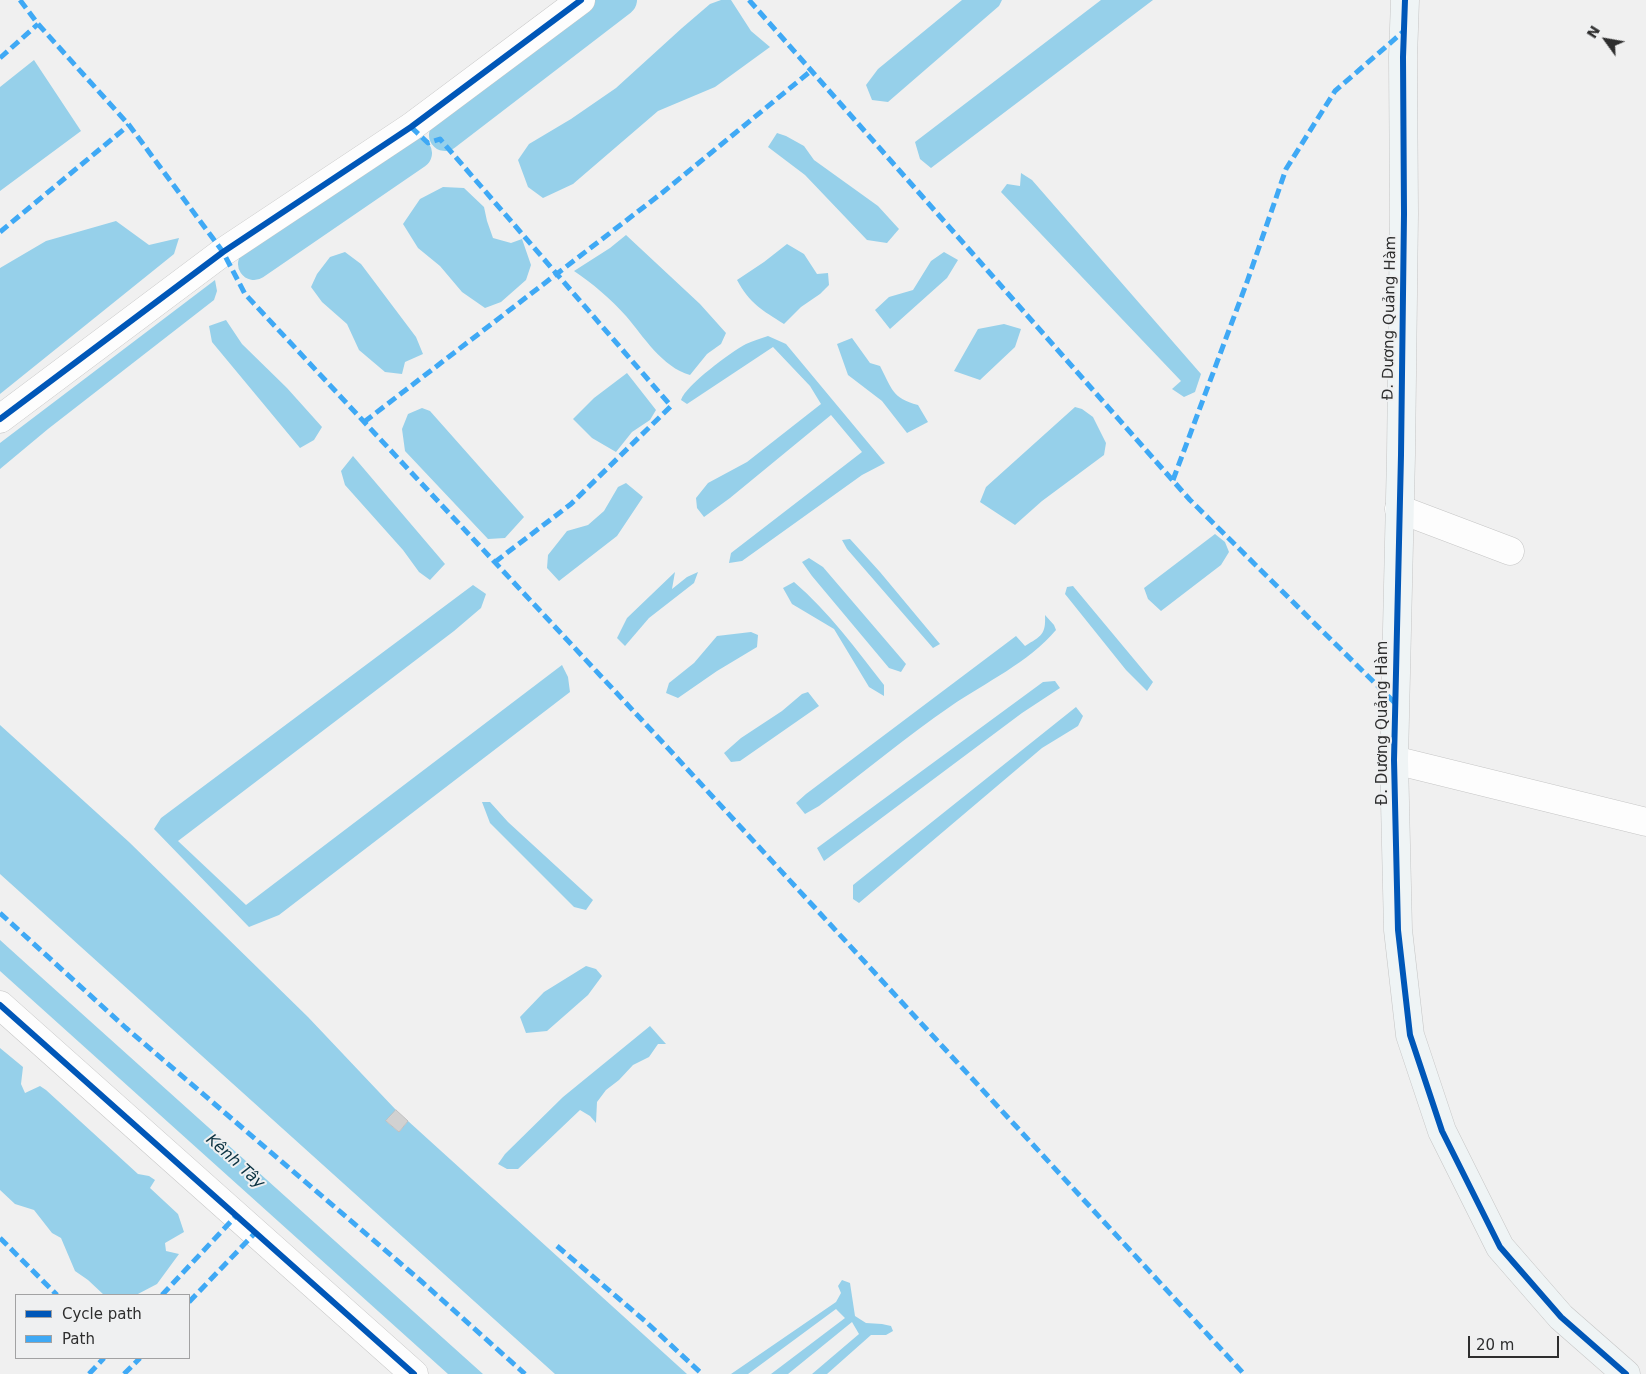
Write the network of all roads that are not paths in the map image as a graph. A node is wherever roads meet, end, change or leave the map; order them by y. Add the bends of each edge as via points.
1 (581, 0) edge
2 (1405, 0) edge
3 (0, 419) edge
4 (1399, 509) junction
5 (1510, 551) dead end
6 (1394, 760) junction
7 (1646, 822) edge
8 (0, 1005) edge
9 (414, 1374) edge
10 (1626, 1374) edge

1 - 3 street via 411,127 223,252
2 - 4 street, Đ. Dương Quảng Hàm
4 - 5 street
4 - 6 street, Đ. Dương Quảng Hàm
6 - 7 street
6 - 10 street, Đ. Dương Quảng Hàm via 1398,930 1410,1035 1442,1131 1500,1247 1561,1318
8 - 9 street

